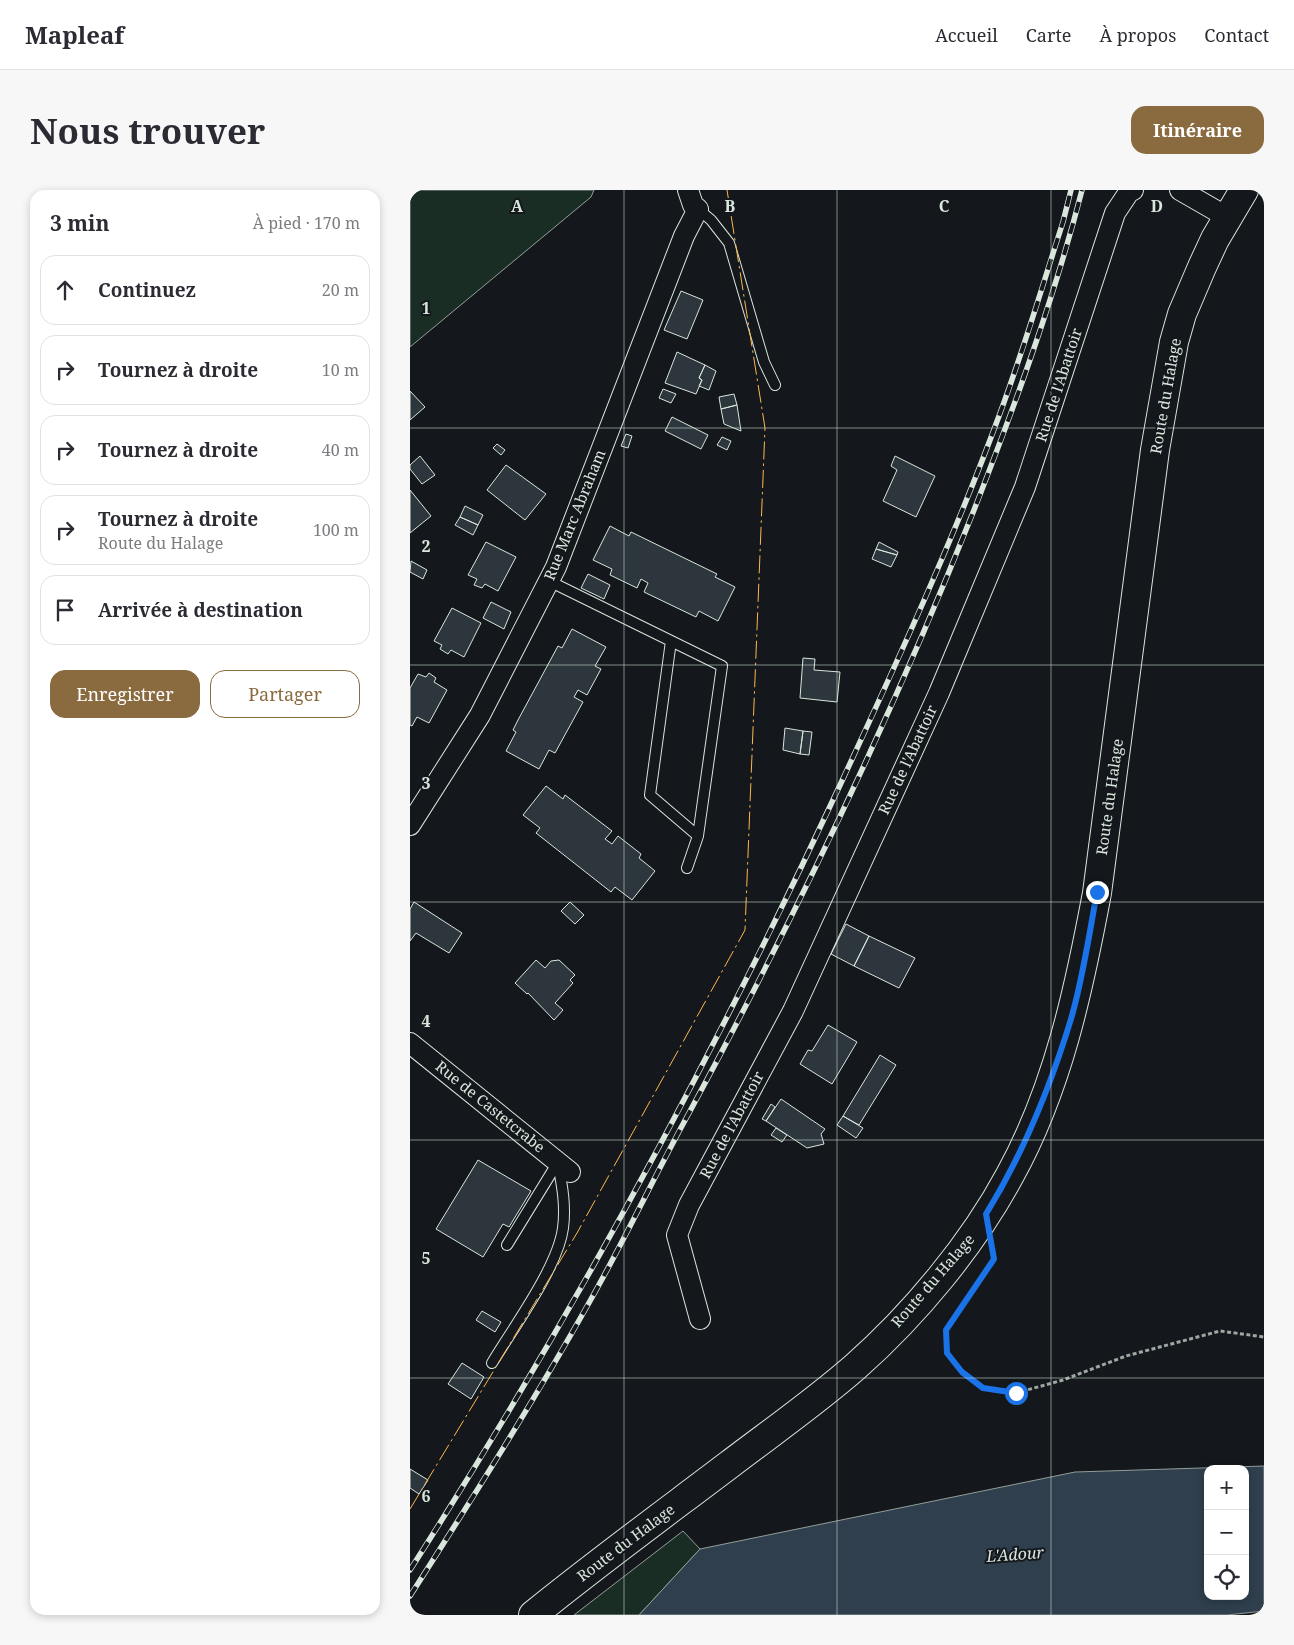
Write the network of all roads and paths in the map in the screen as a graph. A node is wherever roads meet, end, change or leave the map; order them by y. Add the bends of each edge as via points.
1 (688, 190) edge
2 (1133, 190) edge
3 (1180, 190) edge
4 (1244, 190) edge
5 (698, 209) junction
6 (1227, 217) junction
7 (775, 385) dead end
8 (549, 581) junction
9 (671, 641) junction
10 (410, 825) edge
11 (698, 836) junction
12 (687, 868) dead end
13 (410, 1042) edge
14 (564, 1167) junction
15 (986, 1214) junction
16 (507, 1245) dead end
17 (700, 1319) dead end
18 (1264, 1337) edge
19 (492, 1363) dead end
20 (533, 1615) edge

1 - 5 street via 693,205
2 - 17 street, Rue de l'Abattoir via 1115,213 1025,488 939,693 793,1011 689,1205 677,1235
3 - 6 street
4 - 6 main road, Route du Halage
5 - 7 lane via 729,243 764,362
5 - 8 street, Rue Marc Abraham via 684,236
6 - 15 main road, Route du Halage via 1182,314 1169,366 1097,892 1071,1018 1040,1109 1011,1174
8 - 9 lane
8 - 10 street, Rue Marc Abraham via 480,715
9 - 11 lane via 650,795
9 - 11 lane via 722,666
11 - 12 lane
13 - 14 street, Rue de Castetcrabe
14 - 16 lane
14 - 19 lane via 563,1229 554,1260
15 - 18 path via 994,1259 946,1330 947,1353 962,1372 983,1388 1016,1393 1063,1380 1126,1356 1220,1331
15 - 20 main road, Route du Halage via 912,1310 855,1367

